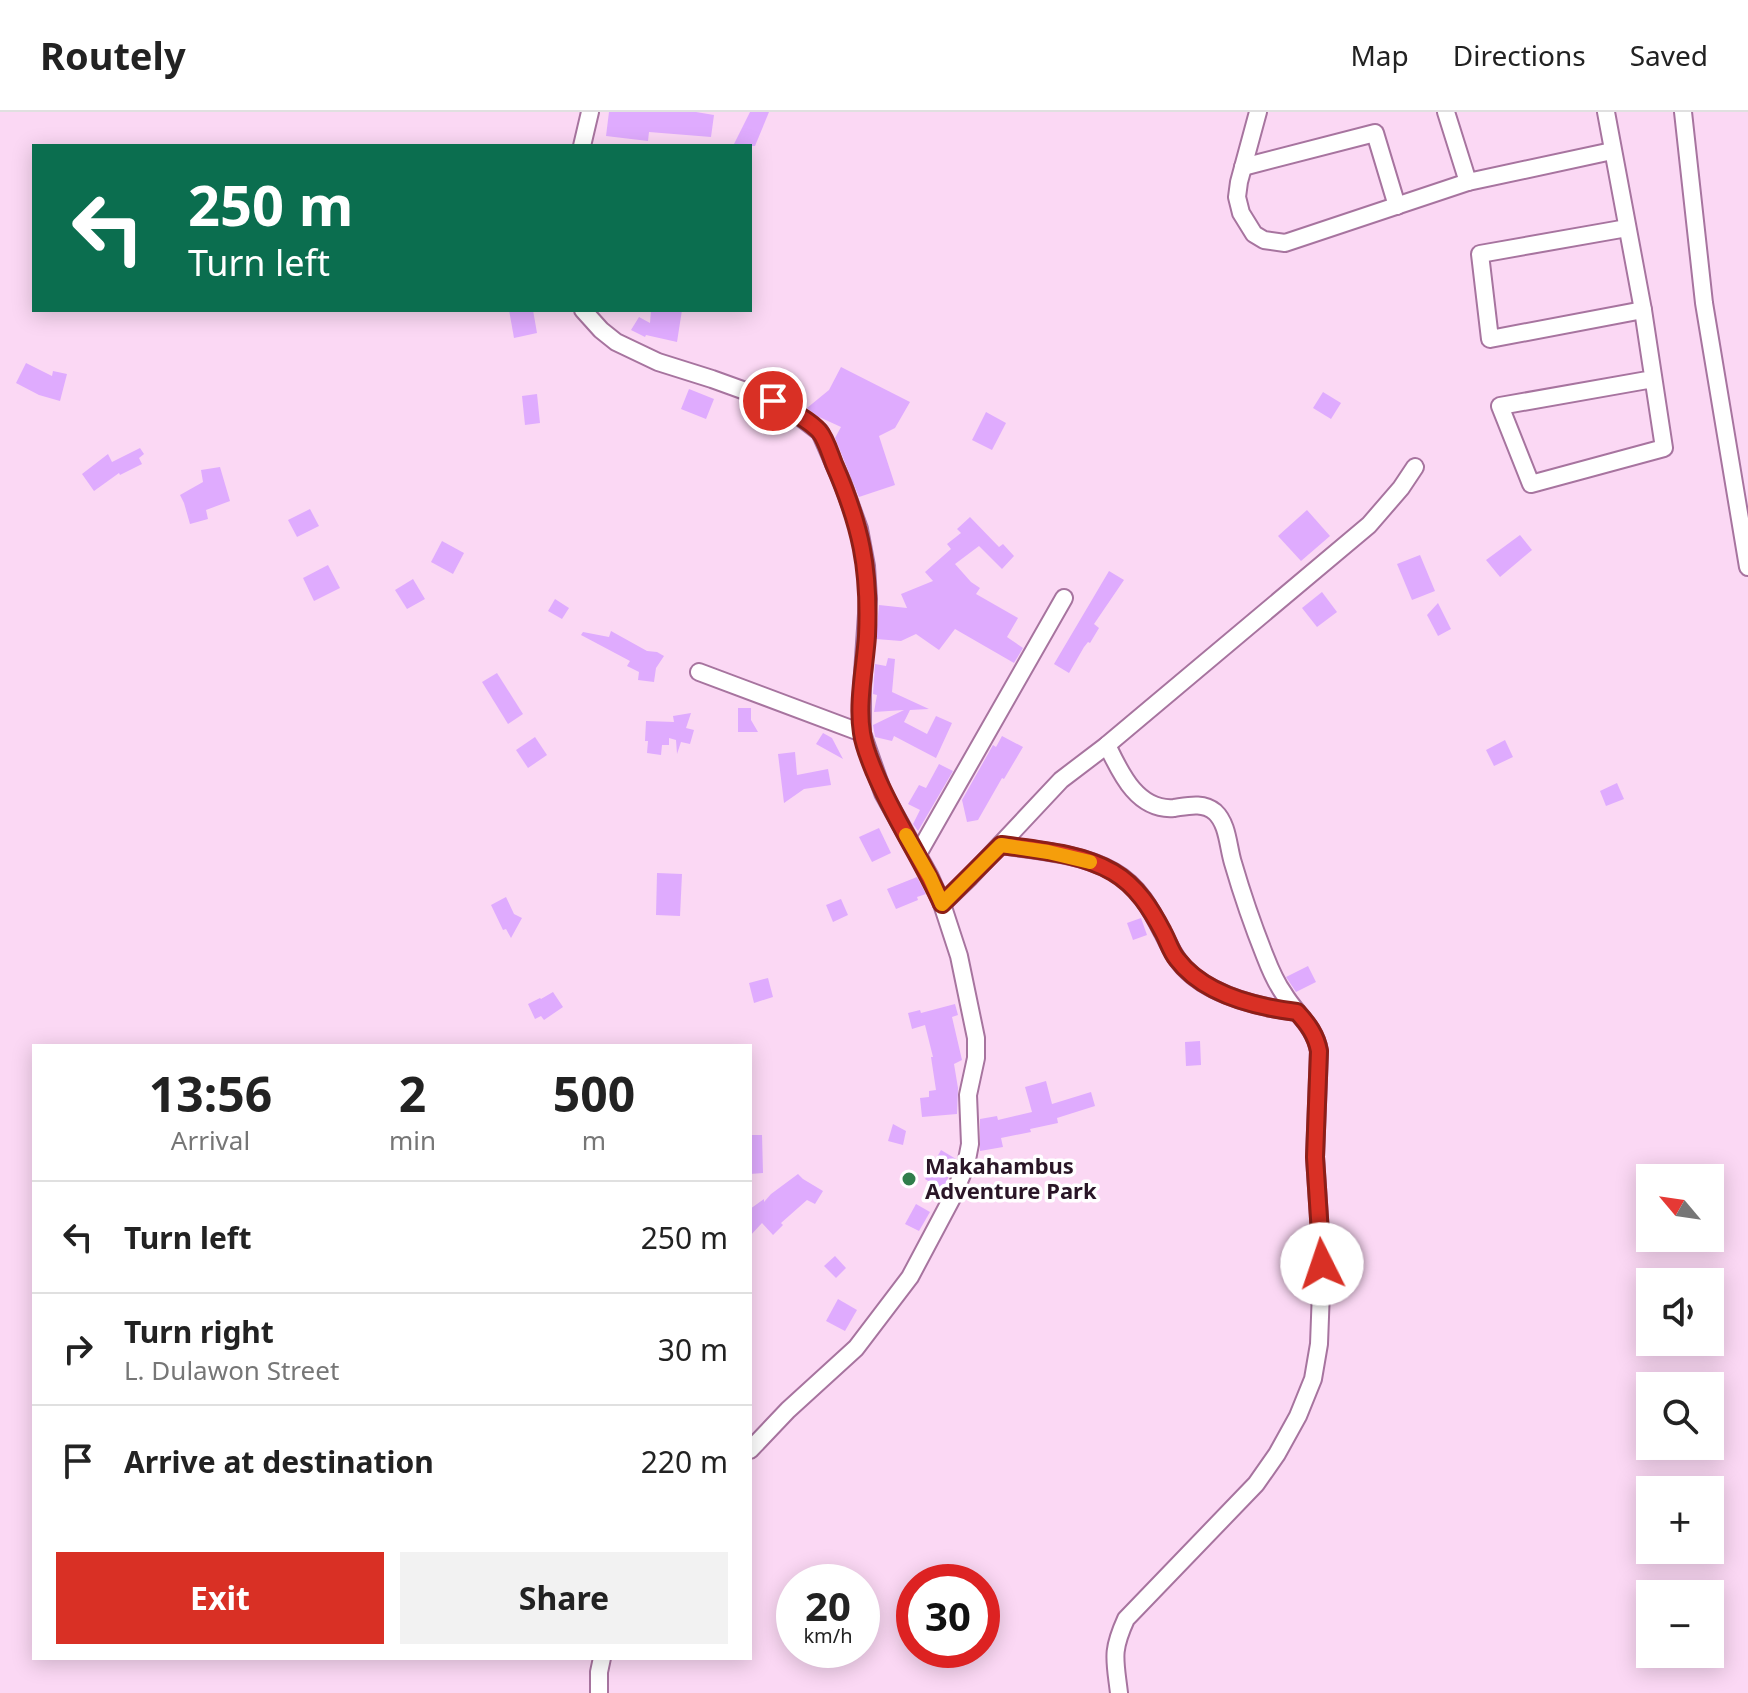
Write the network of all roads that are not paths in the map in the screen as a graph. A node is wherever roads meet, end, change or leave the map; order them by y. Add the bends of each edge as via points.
1 (590, 112) edge
2 (1258, 112) edge
3 (1446, 112) edge
4 (1606, 112) edge
5 (1683, 112) edge
6 (582, 144) edge
7 (1612, 151) junction
8 (1243, 167) junction
9 (1468, 182) junction
10 (1397, 206) junction
11 (1627, 228) junction
12 (1643, 310) junction
13 (585, 312) edge
14 (1653, 379) junction
15 (1415, 467) dead end
16 (1748, 567) edge
17 (1064, 598) dead end
18 (699, 672) dead end
19 (862, 733) junction
20 (1107, 745) junction
21 (1001, 845) junction
22 (918, 854) junction
23 (942, 904) junction
24 (1297, 1012) junction
25 (752, 1448) edge
26 (602, 1660) edge
27 (599, 1693) edge
28 (1119, 1693) edge

1 - 6 street
2 - 8 street
3 - 9 street
4 - 7 street
5 - 16 street via 1704,303
7 - 9 street
7 - 11 street
8 - 10 street via 1375,133
8 - 10 street via 1237,197 1241,213 1264,240 1285,243
9 - 10 street
11 - 12 street
11 - 12 street via 1480,254 1490,339
12 - 14 street
13 - 19 street via 616,342 773,401 820,432 859,529 866,566
14 - 14 street via 1664,448 1531,484 1500,406
15 - 20 street via 1369,525
17 - 22 street
18 - 19 street
19 - 22 street via 883,793
20 - 21 street via 1061,780
20 - 24 street via 1138,796 1170,808 1199,805 1219,817 1264,955
21 - 23 street
21 - 24 street via 1085,860 1114,872 1148,904 1176,958 1204,984 1271,1009
22 - 23 street
23 - 25 street via 976,1038 966,1165 910,1277 856,1348
24 - 28 street via 1313,1031 1319,1051 1315,1157 1322,1264 1313,1379 1298,1416 1256,1484 1126,1619 1114,1655
26 - 27 street

